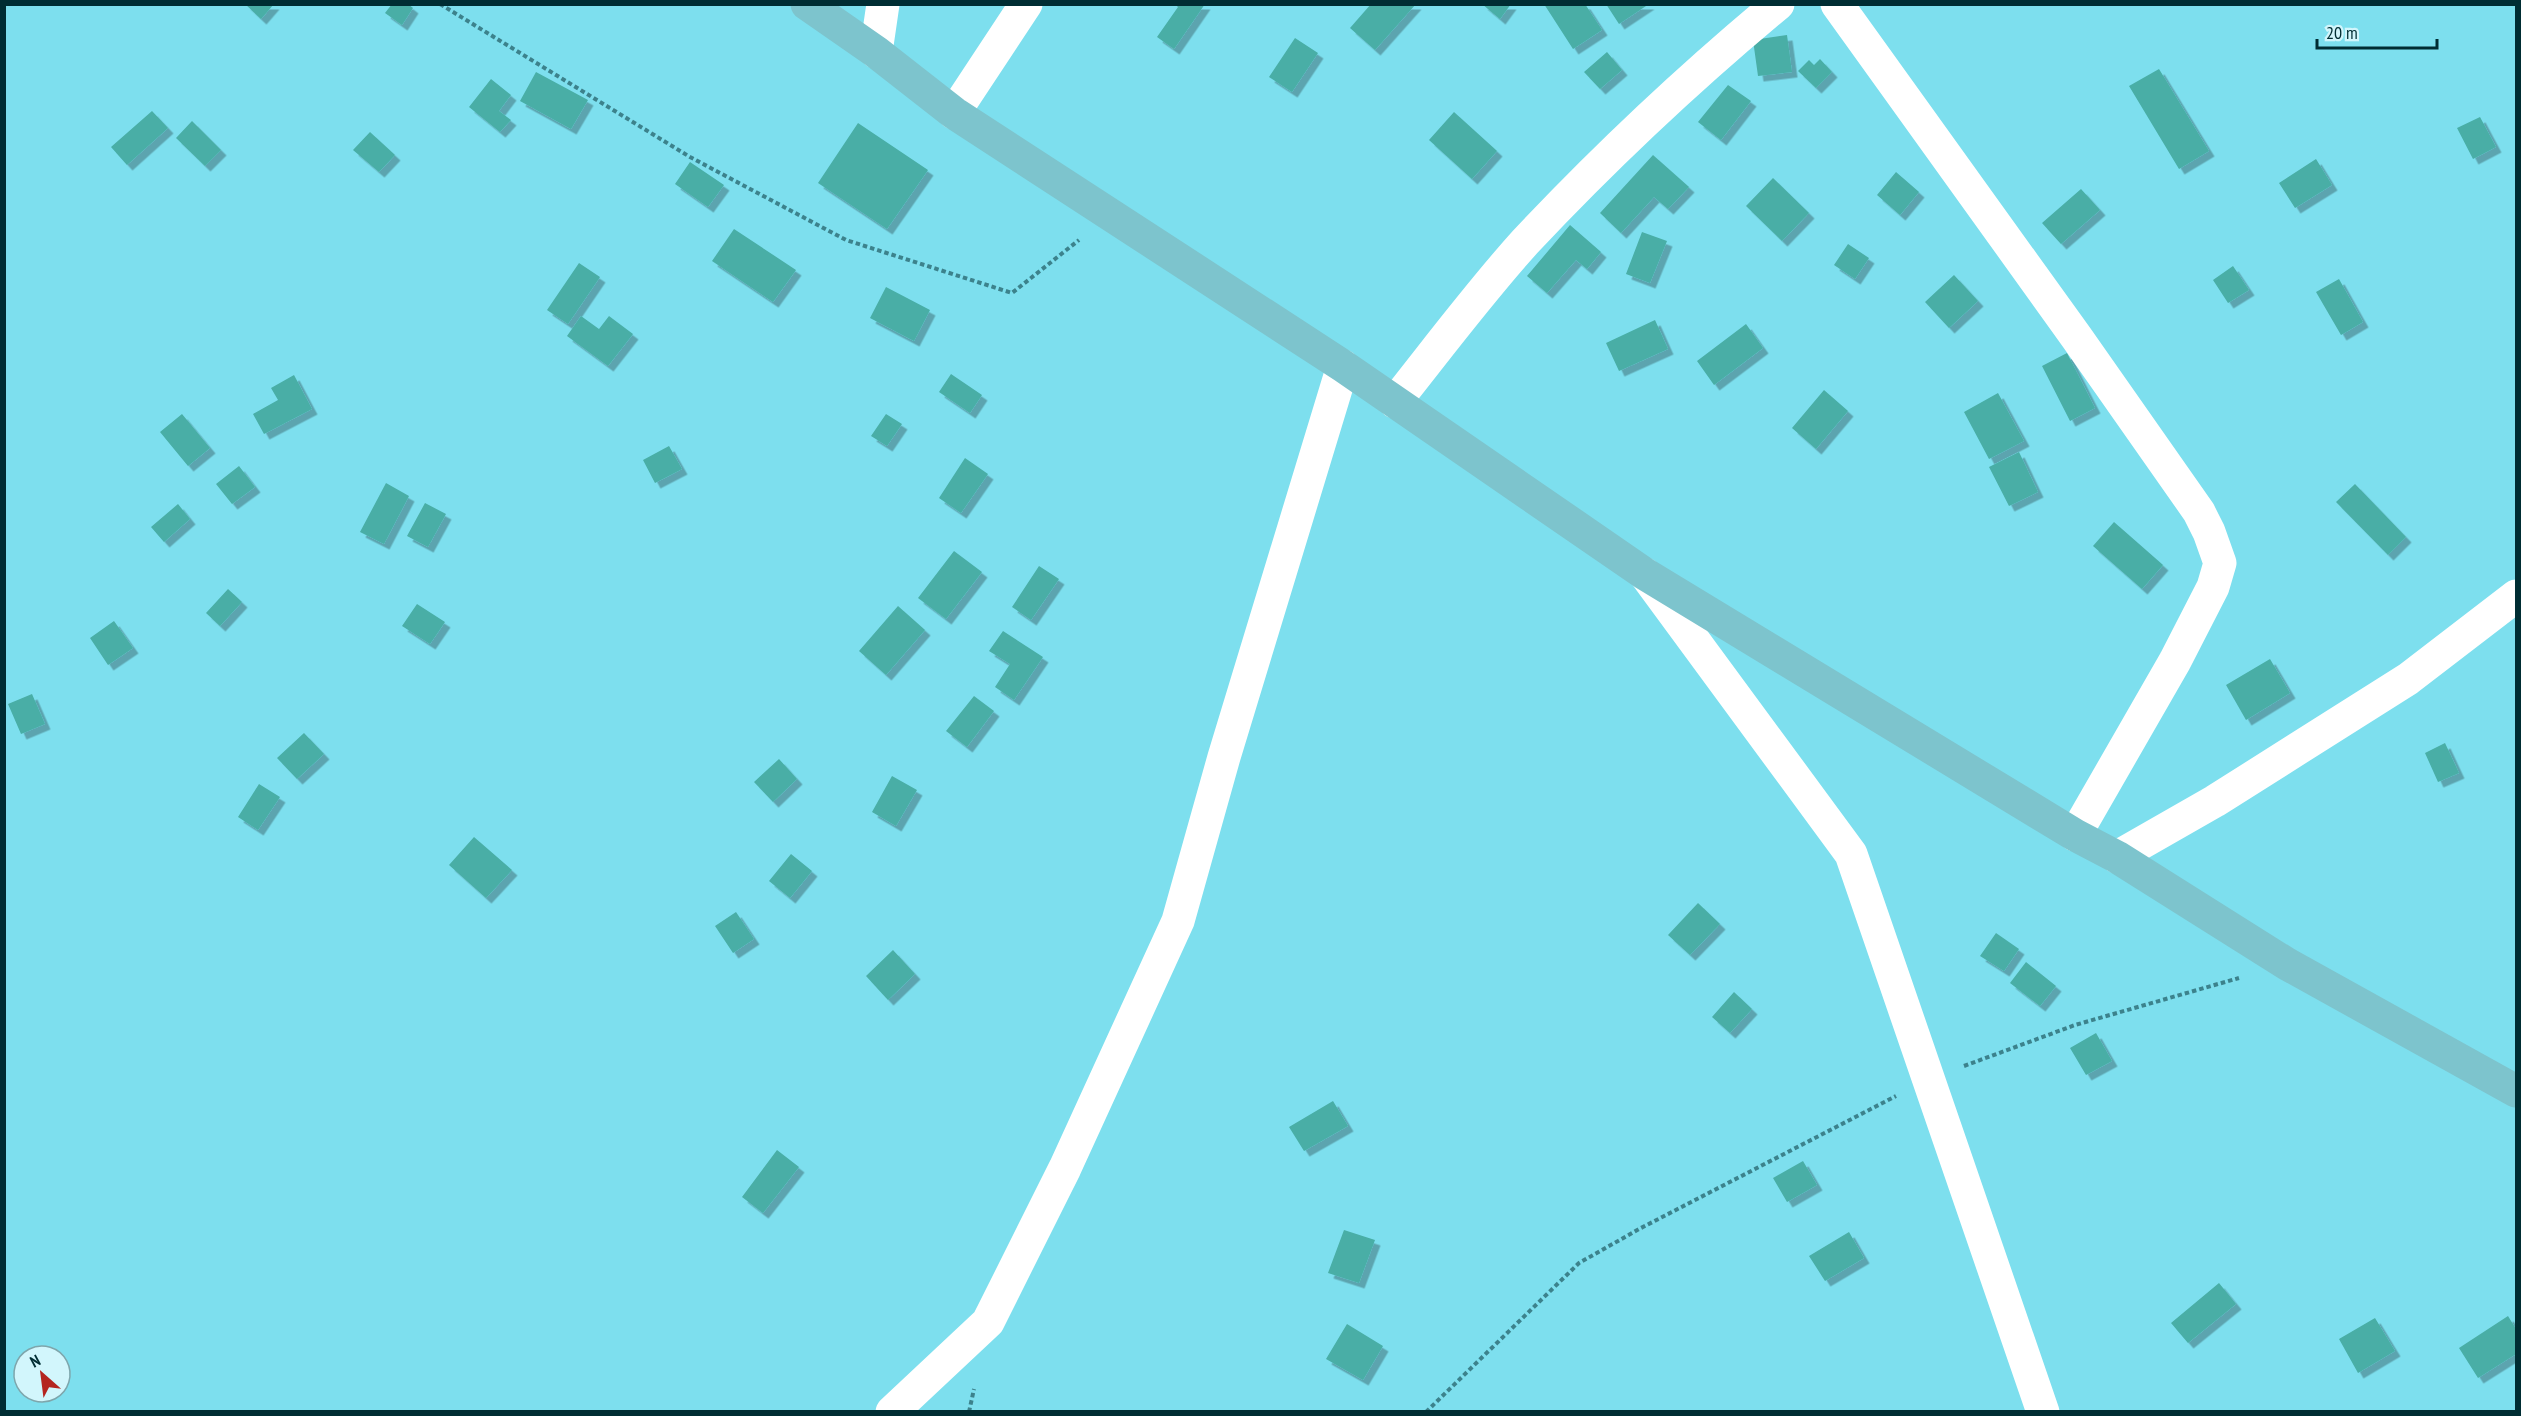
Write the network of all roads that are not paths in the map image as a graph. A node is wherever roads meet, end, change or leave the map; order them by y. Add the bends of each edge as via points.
1 (807, 4) edge
2 (883, 4) edge
3 (1026, 4) edge
4 (1778, 4) edge
5 (1837, 4) edge
6 (876, 52) junction
7 (954, 113) junction
8 (1343, 366) junction
9 (1395, 402) junction
10 (1645, 573) junction
11 (2517, 596) edge
12 (2075, 835) junction
13 (2117, 857) junction
14 (2517, 1090) edge
15 (892, 1412) edge
16 (2043, 1412) edge

1 - 6 main road
2 - 6 street
3 - 7 street
4 - 9 street via 1715,56 1524,243
5 - 12 street via 2199,512 2220,563 2175,661
6 - 7 main road
7 - 8 main road
8 - 9 main road
8 - 15 street via 1178,921 1065,1168 988,1322
9 - 10 main road
10 - 12 main road
10 - 16 street via 1851,854
11 - 13 street via 2408,679 2215,801
12 - 13 main road
13 - 14 main road via 2287,964

